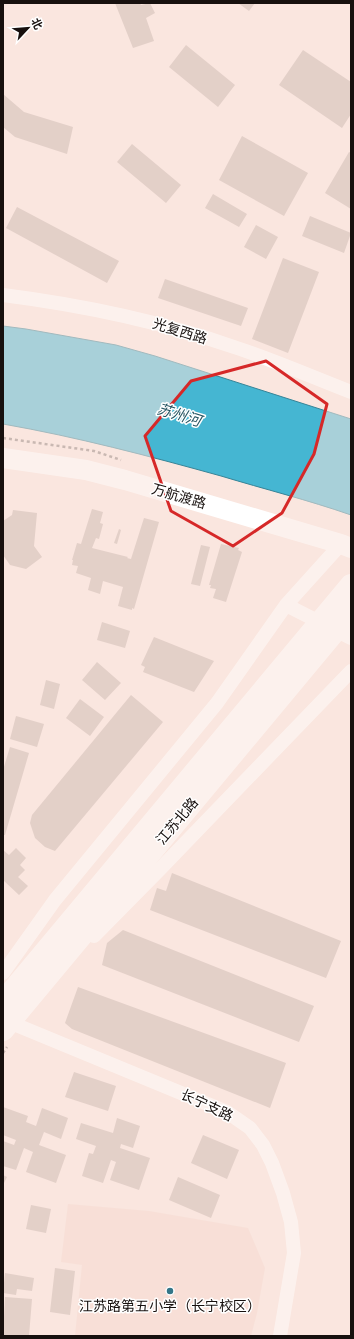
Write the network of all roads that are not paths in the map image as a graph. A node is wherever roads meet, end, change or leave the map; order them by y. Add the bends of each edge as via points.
1 (3, 294) edge
2 (351, 392) edge
3 (3, 458) edge
4 (346, 546) edge
5 (351, 585) edge
6 (286, 605) junction
7 (351, 612) edge
8 (351, 638) edge
9 (351, 671) edge
10 (184, 799) junction
11 (3, 972) edge
12 (50, 980) dead end
13 (5, 1018) edge
14 (281, 1334) edge

1 - 2 street, 光复西路 via 148,321 235,347
3 - 4 street, 万航渡路 via 86,470 125,480
4 - 6 street
5 - 10 main road, 江苏北路
6 - 8 street
6 - 11 street via 217,703 55,900
7 - 10 main road, 江苏北路
9 - 12 street
10 - 13 main road, 江苏北路
13 - 14 street, 长宁支路 via 227,1112 250,1128 272,1163 291,1222 294,1253

